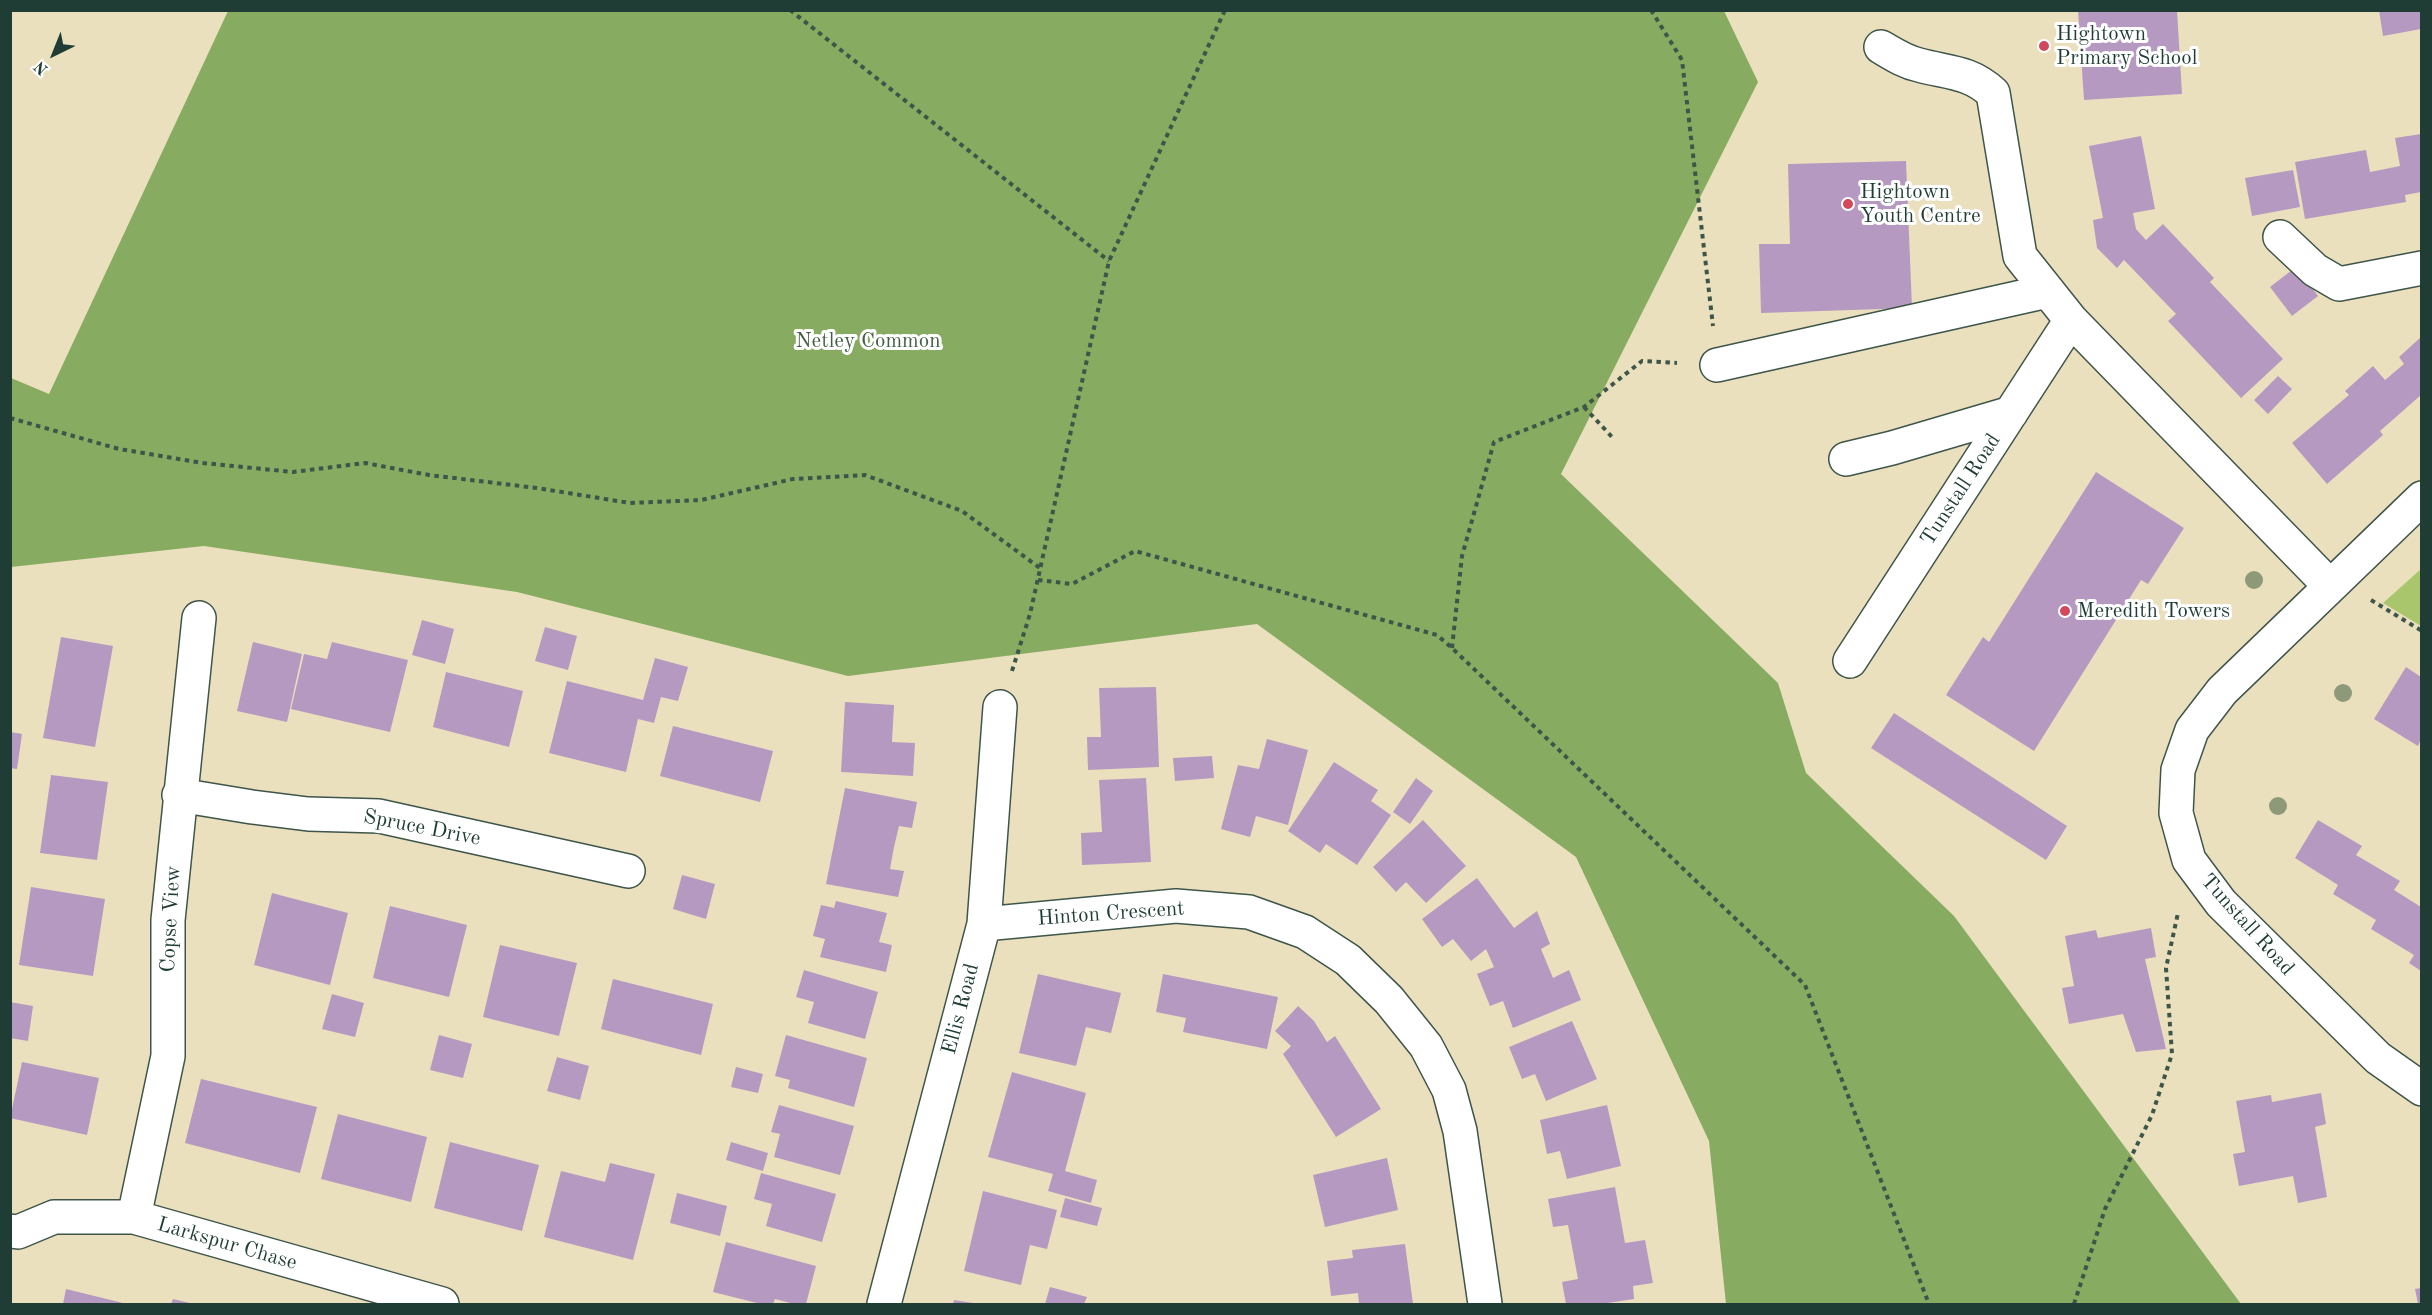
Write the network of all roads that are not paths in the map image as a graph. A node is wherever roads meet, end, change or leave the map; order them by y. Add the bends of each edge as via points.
1 (1881, 47) dead end
2 (2280, 237) dead end
3 (2421, 267) edge
4 (2048, 291) junction
5 (2071, 320) junction
6 (1718, 365) road end
7 (2011, 413) junction
8 (1846, 459) dead end
9 (2421, 498) edge
10 (2333, 583) junction
11 (199, 618) dead end
12 (1850, 661) dead end
13 (1000, 707) road end
14 (179, 795) junction
15 (628, 871) dead end
16 (984, 924) junction
17 (2421, 1089) edge
18 (134, 1217) junction
19 (13, 1235) edge
20 (428, 1303) edge
21 (884, 1305) edge
22 (1485, 1305) edge

1 - 4 street via 1918,65 1965,74 1993,93 2020,256
2 - 3 street via 2315,270 2339,284
4 - 5 street
4 - 6 street
5 - 7 street, Tunstall Road
5 - 10 street
7 - 8 street
7 - 12 street, Tunstall Road
9 - 10 street, Tunstall Road
10 - 17 street, Tunstall Road via 2222,691 2192,730 2178,770 2176,813 2189,860 2221,903 2378,1058
11 - 14 street, Copse View
13 - 16 street, Ellis Road
14 - 15 street, Spruce Drive via 308,814 379,816
14 - 18 street, Copse View via 168,920 168,1056
16 - 21 street, Ellis Road
16 - 22 street, Hinton Crescent via 1176,906 1249,912 1305,932 1348,960 1389,1000 1426,1046 1449,1090 1460,1131
18 - 19 street, Larkspur Chase via 54,1217
18 - 20 street, Larkspur Chase

